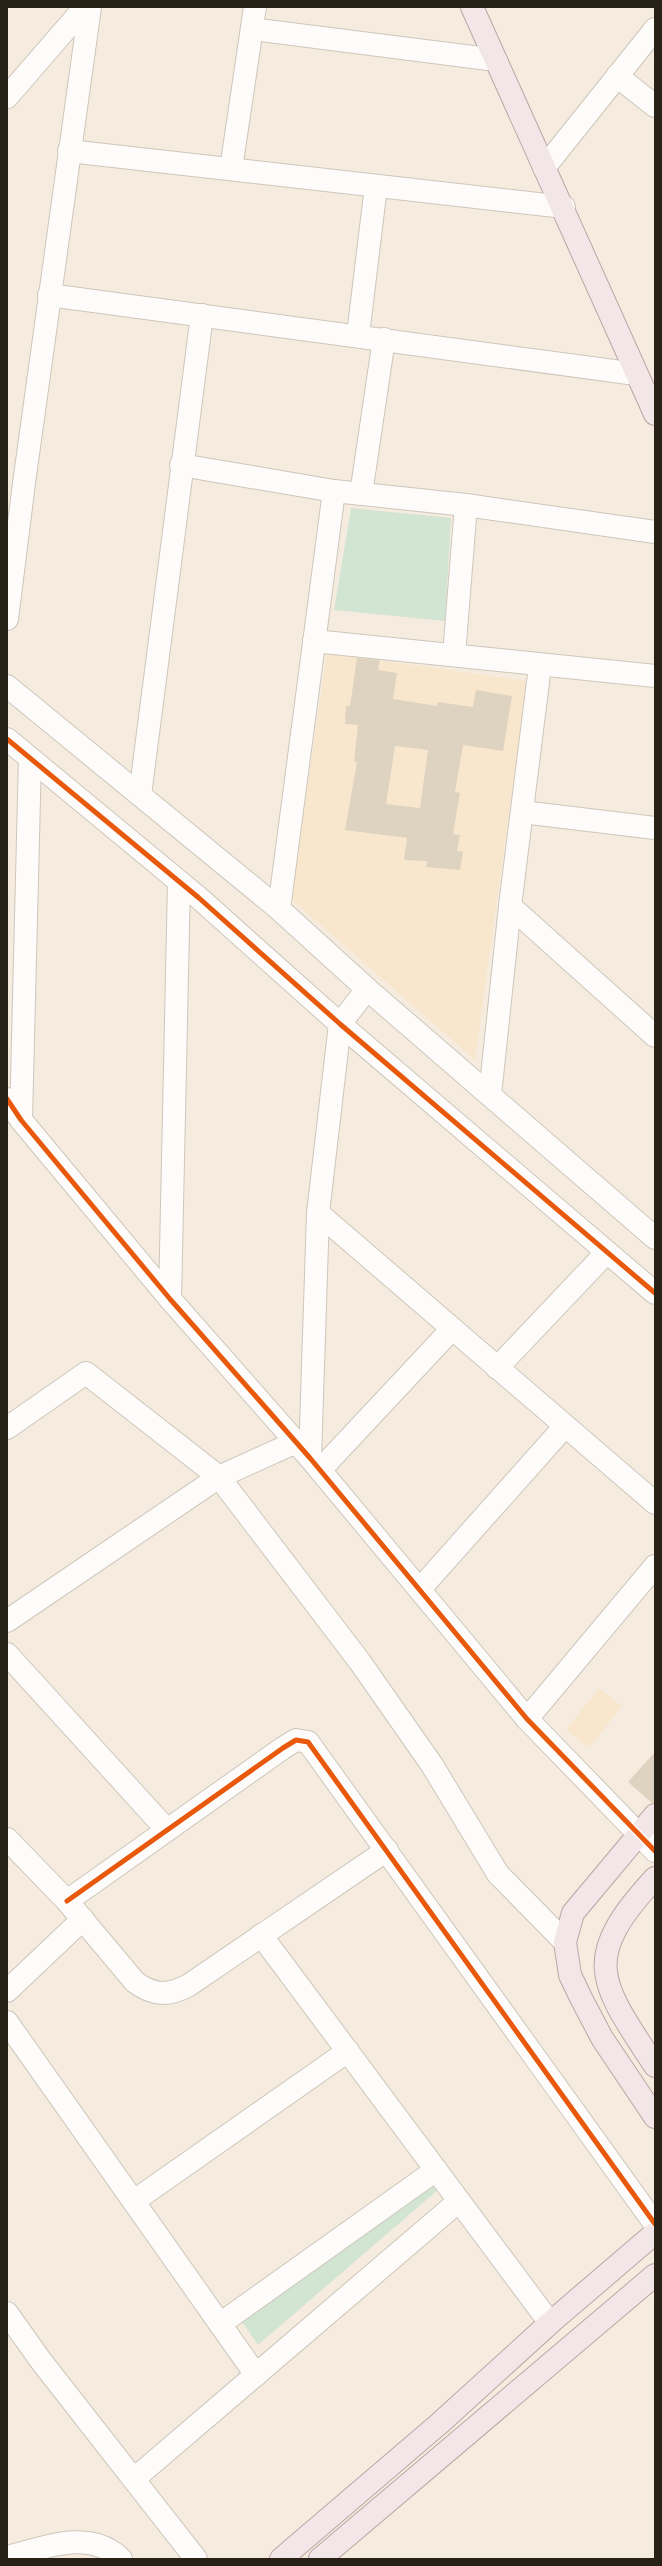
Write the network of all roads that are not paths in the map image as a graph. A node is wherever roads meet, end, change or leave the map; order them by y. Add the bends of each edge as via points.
1 (85, 7) edge
2 (90, 7) edge
3 (255, 7) edge
4 (472, 7) edge
5 (252, 29) junction
6 (655, 29) edge
7 (496, 60) junction
8 (617, 76) junction
9 (7, 98) edge
10 (655, 106) edge
11 (69, 151) junction
12 (544, 168) junction
13 (231, 169) junction
14 (376, 186) junction
15 (564, 207) junction
16 (49, 294) junction
17 (202, 315) junction
18 (358, 335) junction
19 (384, 339) junction
20 (636, 374) junction
21 (655, 414) edge
22 (181, 465) junction
23 (7, 468) edge
24 (24, 483) junction
25 (334, 491) junction
26 (361, 494) junction
27 (466, 505) junction
28 (655, 532) edge
29 (7, 619) edge
30 (314, 641) junction
31 (454, 655) junction
32 (540, 666) junction
33 (655, 676) edge
34 (7, 686) edge
35 (7, 739) edge
36 (30, 758) junction
37 (140, 795) junction
38 (522, 812) junction
39 (655, 828) edge
40 (180, 882) junction
41 (510, 906) junction
42 (279, 909) junction
43 (367, 989) junction
44 (340, 1024) junction
45 (655, 1036) edge
46 (490, 1095) junction
47 (7, 1098) edge
48 (21, 1120) junction
49 (318, 1213) junction
50 (655, 1238) edge
51 (607, 1252) junction
52 (655, 1293) edge
53 (170, 1299) junction
54 (452, 1329) junction
55 (497, 1368) junction
56 (565, 1426) junction
57 (7, 1428) edge
58 (296, 1442) junction
59 (315, 1464) junction
60 (219, 1477) junction
61 (655, 1503) edge
62 (655, 1566) edge
63 (420, 1589) junction
64 (7, 1621) edge
65 (7, 1654) edge
66 (527, 1719) junction
67 (655, 1815) edge
68 (167, 1830) junction
69 (638, 1835) junction
70 (7, 1839) edge
71 (387, 1850) junction
72 (655, 1851) edge
73 (655, 1878) edge
74 (67, 1901) junction
75 (83, 1919) junction
76 (261, 1935) junction
77 (565, 1942) junction
78 (7, 1991) edge
79 (7, 2022) edge
80 (348, 2051) junction
81 (655, 2066) edge
82 (655, 2117) edge
83 (436, 2170) junction
84 (134, 2201) junction
85 (459, 2201) junction
86 (655, 2224) edge
87 (655, 2233) edge
88 (655, 2275) edge
89 (7, 2313) edge
90 (550, 2323) junction
91 (220, 2324) junction
92 (256, 2375) junction
93 (134, 2479) junction
94 (7, 2557) edge
95 (121, 2559) edge
96 (196, 2559) edge
97 (281, 2559) edge
98 (320, 2559) edge

1 - 9 street
2 - 11 street
3 - 5 street
4 - 7 main road
5 - 7 street
5 - 13 street
6 - 8 street
7 - 12 main road
8 - 10 street
8 - 12 street
11 - 13 street
11 - 16 street
12 - 15 main road
13 - 14 street
14 - 15 street
14 - 18 street
15 - 20 main road
16 - 17 street
16 - 24 street
17 - 18 street
17 - 22 street
18 - 19 street
19 - 20 street
19 - 26 street
20 - 21 main road
22 - 25 street
22 - 37 street
23 - 24 street
24 - 29 street
25 - 26 street
25 - 30 street
26 - 27 street
27 - 28 street
27 - 31 street
30 - 31 street
30 - 42 street
31 - 32 street
32 - 33 street
32 - 38 street
34 - 37 street
35 - 36 street
36 - 40 street
36 - 48 street
37 - 42 street
38 - 39 street
38 - 41 street
40 - 44 street
40 - 53 street
41 - 45 street
41 - 46 street
42 - 43 street
43 - 44 street
43 - 46 street
44 - 49 street
44 - 51 street
46 - 50 street
47 - 48 street
48 - 53 street
49 - 54 street
49 - 59 street
51 - 52 street
51 - 55 street
53 - 58 street
54 - 55 street
54 - 59 street
55 - 56 street
56 - 61 street
56 - 63 street
57 - 60 street via 86,1373
58 - 59 street
58 - 60 street
59 - 63 street
60 - 64 street
60 - 77 street via 360,1662 405,1726 432,1765 498,1874
62 - 66 street
63 - 66 street
65 - 68 street
66 - 69 street
67 - 69 main road
68 - 71 street via 283,1748 300,1740 312,1746
68 - 74 street
69 - 72 street
69 - 77 main road via 573,1913
70 - 74 street
71 - 76 street
71 - 86 street
73 - 81 main road via 626,1911 615,1928 606,1963 606,1980 612,1998
74 - 75 street
75 - 76 street via 135,1982 147,1991 162,1994 176,1992 189,1985
75 - 78 street
76 - 80 street
77 - 82 main road via 570,1975 581,1998 610,2050
79 - 84 street
80 - 83 street
80 - 84 street
83 - 85 street
83 - 91 street
84 - 91 street
85 - 90 street
85 - 92 street
87 - 90 main road
88 - 98 main road
89 - 93 street via 41,2361
90 - 97 main road via 440,2423
91 - 92 street
92 - 93 street
93 - 96 street
94 - 95 street via 68,2542 85,2541 100,2545

